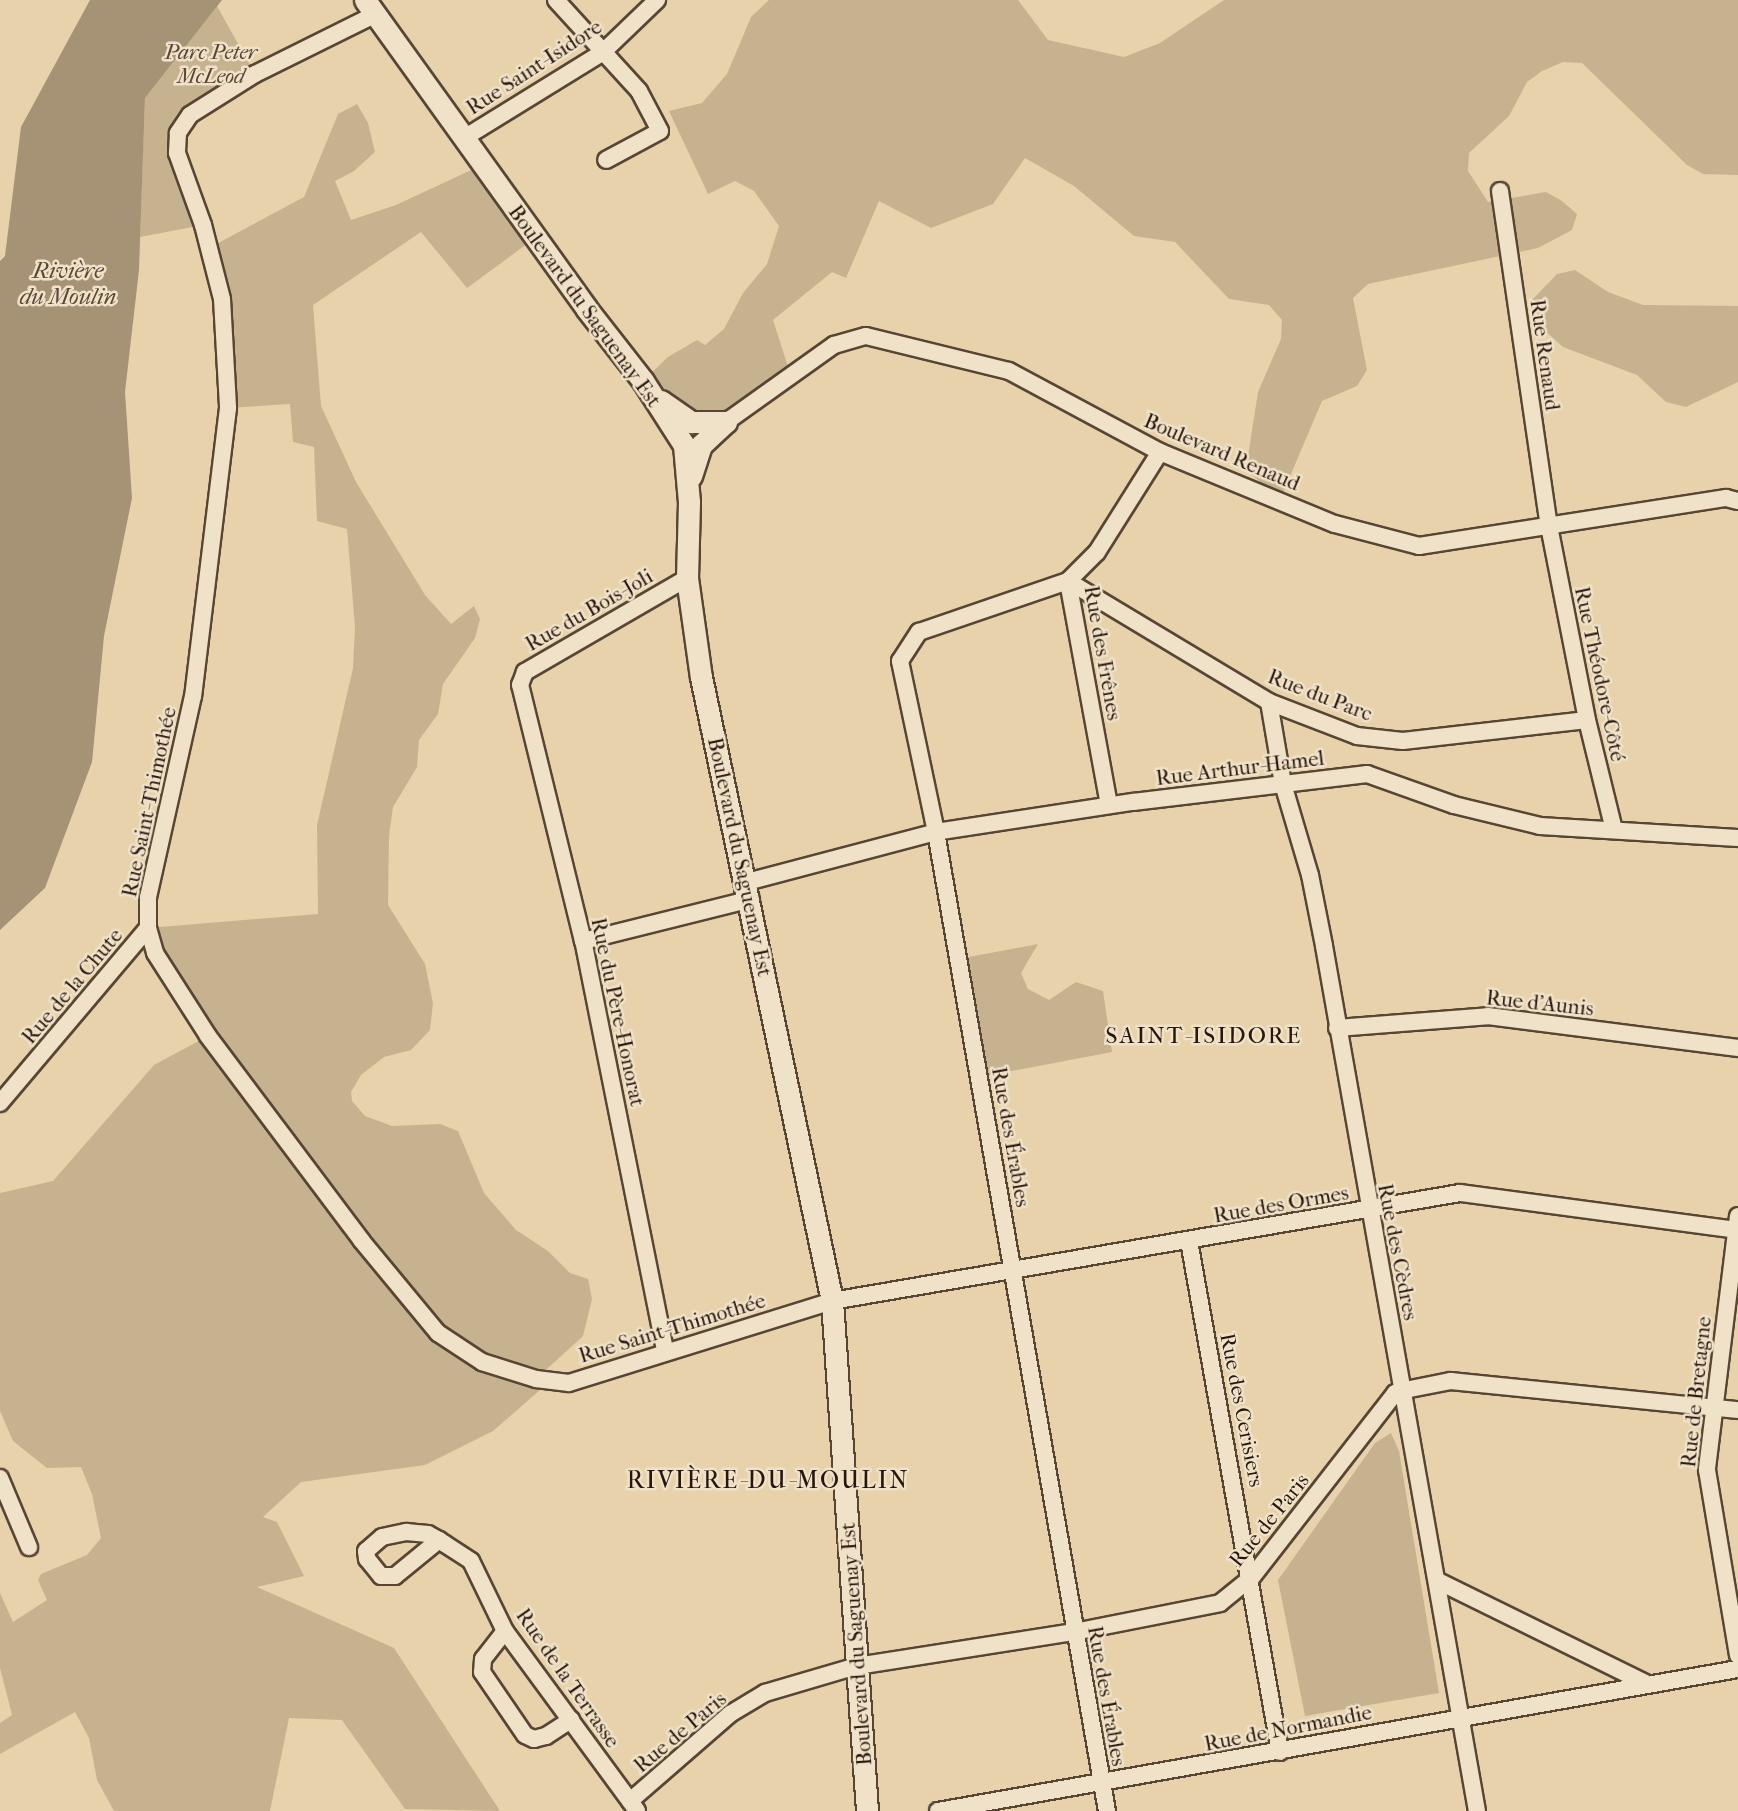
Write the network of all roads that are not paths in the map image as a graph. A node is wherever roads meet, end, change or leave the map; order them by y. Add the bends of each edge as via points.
1 (556, 0) edge
2 (657, 0) edge
3 (370, 7) edge
4 (603, 52) junction
5 (464, 138) junction
6 (606, 160) dead end
7 (1500, 191) dead end
8 (643, 380) junction
9 (726, 422) junction
10 (1160, 452) junction
11 (1738, 501) edge
12 (690, 502) junction
13 (1549, 526) junction
14 (687, 578) junction
15 (1068, 581) junction
16 (520, 685) joint
17 (1269, 702) junction
18 (1587, 720) junction
19 (1283, 784) junction
20 (1109, 805) junction
21 (1614, 830) junction
22 (936, 832) junction
23 (1738, 838) edge
24 (749, 890) junction
25 (148, 928) junction
26 (583, 941) junction
27 (1337, 1028) junction
28 (1738, 1048) edge
29 (0, 1102) edge
30 (1368, 1210) junction
31 (1737, 1225) edge
32 (1189, 1241) junction
33 (1013, 1268) junction
34 (832, 1301) junction
35 (665, 1350) junction
36 (1405, 1390) junction
37 (1711, 1408) junction
38 (1738, 1410) edge
39 (0, 1478) edge
40 (439, 1540) dead end
41 (29, 1547) dead end
42 (1252, 1577) junction
43 (1438, 1581) junction
44 (505, 1631) junction
45 (1074, 1632) junction
46 (1738, 1655) edge
47 (857, 1666) junction
48 (1738, 1669) edge
49 (1645, 1683) junction
50 (1461, 1717) junction
51 (571, 1720) junction
52 (1280, 1752) junction
53 (1101, 1784) junction
54 (634, 1806) edge
55 (867, 1811) edge
56 (938, 1811) edge
57 (1107, 1811) edge
58 (1477, 1811) edge

1 - 4 street
2 - 4 street, Rue Saint-Isidore
3 - 5 main road, Boulevard du Saguenay Est
3 - 25 street, Rue Saint-Thimothée via 190,115 178,133 177,153 203,225 222,299 228,408 193,696 148,898
4 - 5 street, Rue Saint-Isidore
4 - 6 street via 639,91 660,131
5 - 8 main road, Boulevard du Saguenay Est
7 - 13 street, Rue Renaud
8 - 9 main road via 665,405 691,422
8 - 12 main road, Boulevard du Saguenay Est via 684,445
9 - 10 street, Boulevard Renaud via 834,345 866,336 1009,371
9 - 12 main road via 701,445 692,467
10 - 13 street, Boulevard Renaud via 1335,524 1419,546
10 - 15 street, Rue des Frênes via 1097,552
11 - 13 street, Boulevard Renaud via 1726,498
12 - 14 main road, Boulevard du Saguenay Est
13 - 18 street, Rue Théodore-Côté
14 - 16 street, Rue du Bois-Joli via 524,672
14 - 24 main road, Boulevard du Saguenay Est via 701,677
15 - 17 street, Rue du Parc
15 - 20 street, Rue des Frênes
15 - 22 street, Rue des Érables via 919,632 900,661
16 - 26 street, Rue du Père-Honorat
17 - 18 street, Rue du Parc via 1357,737 1403,741
17 - 19 street, Rue des Cèdres
18 - 21 street, Rue Théodore-Côté
19 - 20 street, Rue Arthur-Hamel
19 - 21 street, Rue Arthur-Hamel via 1367,774 1454,805 1540,826
19 - 27 street, Rue des Cèdres via 1310,875
20 - 22 street, Rue Arthur-Hamel
21 - 23 street, Rue Arthur-Hamel
22 - 24 street, Rue Arthur-Hamel
22 - 33 street, Rue des Érables
24 - 26 street, Rue Arthur-Hamel
24 - 34 main road, Boulevard du Saguenay Est
25 - 29 street, Rue de la Chute
25 - 35 street, Rue Saint-Thimothée via 155,953 208,1036 361,1241 438,1334 482,1362 536,1379 569,1383
26 - 35 street, Rue du Père-Honorat
27 - 28 street, Rue d'Aunis via 1488,1016
27 - 30 street, Rue des Cèdres
30 - 31 street, Rue des Ormes via 1460,1193
30 - 32 street, Rue des Ormes
30 - 36 street, Rue des Cèdres
31 - 37 street, Rue de Bretagne
32 - 33 street, Rue des Ormes
32 - 42 street, Rue des Cerisiers
33 - 34 street, Rue des Ormes
33 - 45 street, Rue des Érables
34 - 35 street, Rue Saint-Thimothée
34 - 47 main road, Boulevard du Saguenay Est
36 - 37 street via 1451,1381
36 - 42 street, Rue de Paris via 1395,1394
36 - 43 street, Rue des Cèdres
37 - 38 street
37 - 46 street, Rue de Bretagne via 1707,1470
39 - 41 street
40 - 44 street, Rue de la Terrasse via 471,1560
42 - 45 street, Rue de Paris via 1220,1603
42 - 52 street, Rue des Cerisiers
43 - 49 street
43 - 50 street, Rue des Cèdres
44 - 51 street, Rue de la Terrasse
44 - 51 street via 483,1659 482,1672 525,1735 534,1739 546,1736
45 - 47 street, Rue de Paris
45 - 53 street, Rue des Érables
47 - 54 street, Rue de Paris via 765,1693 730,1714
47 - 55 main road, Boulevard du Saguenay Est
48 - 49 street, Rue de Normandie
49 - 50 street, Rue de Normandie
50 - 52 street, Rue de Normandie
50 - 58 street, Rue des Cèdres
51 - 54 street, Rue de la Terrasse
52 - 53 street, Rue de Normandie
53 - 56 street, Rue de Normandie
53 - 57 street, Rue des Érables

